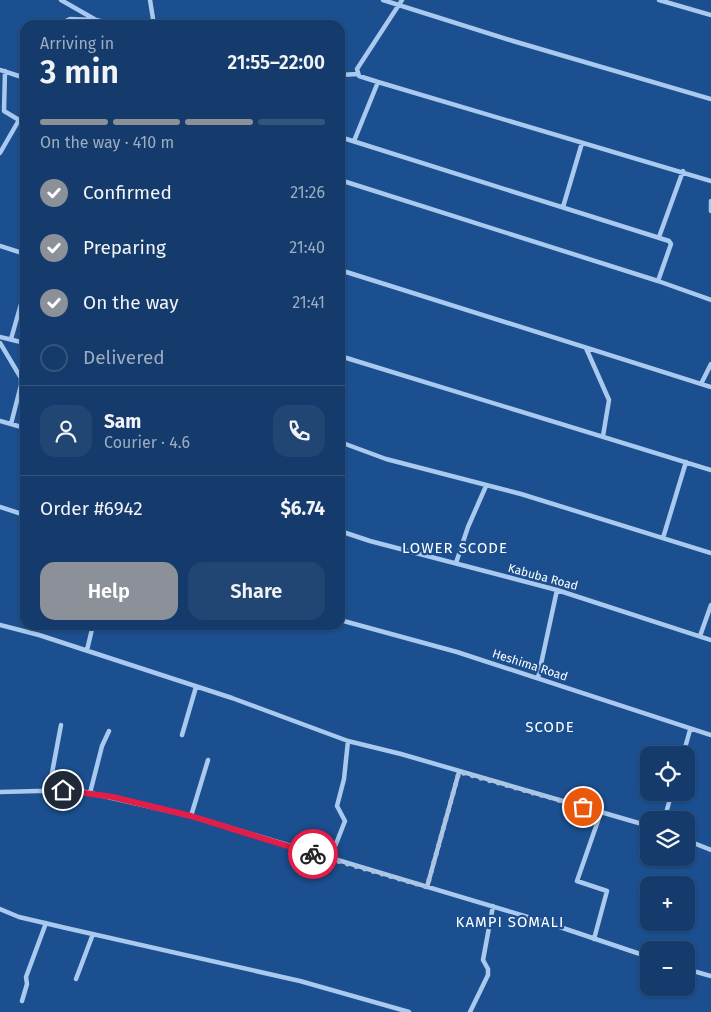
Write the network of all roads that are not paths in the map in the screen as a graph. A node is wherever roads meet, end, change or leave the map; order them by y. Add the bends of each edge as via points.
1 (61, 0) edge
2 (150, 0) edge
3 (383, 0) edge
4 (658, 0) edge
5 (401, 2) edge
6 (86, 13) junction
7 (711, 14) edge
8 (83, 19) junction
9 (68, 20) edge
10 (96, 20) joint
11 (153, 20) edge
12 (3, 71) edge
13 (358, 74) junction
14 (345, 75) edge
15 (20, 76) edge
16 (378, 82) junction
17 (711, 99) edge
18 (345, 138) edge
19 (354, 141) junction
20 (582, 143) junction
21 (0, 154) edge
22 (683, 171) junction
23 (711, 181) edge
24 (345, 182) edge
25 (711, 202) edge
26 (563, 207) junction
27 (711, 211) edge
28 (659, 237) junction
29 (0, 246) edge
30 (20, 252) edge
31 (345, 272) edge
32 (658, 281) junction
33 (711, 300) edge
34 (20, 308) edge
35 (0, 337) edge
36 (11, 339) junction
37 (20, 342) edge
38 (0, 343) edge
39 (585, 348) junction
40 (345, 358) edge
41 (711, 364) edge
42 (20, 376) edge
43 (701, 384) junction
44 (711, 388) edge
45 (20, 389) edge
46 (0, 421) edge
47 (11, 424) junction
48 (20, 427) edge
49 (603, 436) junction
50 (345, 444) edge
51 (686, 462) junction
52 (711, 470) edge
53 (486, 486) junction
54 (0, 507) edge
55 (20, 513) edge
56 (345, 533) edge
57 (663, 538) junction
58 (711, 553) edge
59 (456, 563) junction
60 (557, 590) junction
61 (711, 605) edge
62 (345, 621) edge
63 (0, 625) edge
64 (92, 630) edge
65 (700, 636) junction
66 (711, 640) edge
67 (87, 650) junction
68 (538, 678) junction
69 (196, 687) junction
70 (61, 726) dead end
71 (690, 730) junction
72 (109, 731) dead end
73 (182, 735) dead end
74 (711, 735) edge
75 (348, 741) junction
76 (686, 746) edge
77 (208, 760) dead end
78 (459, 772) junction
79 (49, 789) junction
80 (0, 792) edge
81 (90, 793) junction
82 (601, 812) junction
83 (191, 816) junction
84 (640, 823) edge
85 (695, 844) edge
86 (711, 850) edge
87 (330, 859) junction
88 (427, 887) junction
89 (493, 906) junction
90 (0, 909) edge
91 (46, 923) junction
92 (93, 934) junction
93 (594, 939) junction
94 (640, 954) edge
95 (695, 972) edge
96 (711, 976) edge
97 (76, 979) dead end
98 (22, 1001) dead end
99 (409, 1012) edge
100 (470, 1012) edge

1 - 6 street
2 - 11 street
3 - 5 street
4 - 7 street
5 - 13 street via 357,69
5 - 17 street via 496,36
6 - 8 street
6 - 10 street
8 - 9 street
8 - 10 street
12 - 15 street
12 - 21 street via 4,111 19,120
13 - 14 street
13 - 16 street
16 - 19 street
16 - 20 street
18 - 19 street
19 - 26 street
20 - 22 street
20 - 26 street
22 - 23 street
22 - 28 street
24 - 32 street
25 - 27 street
26 - 28 street
28 - 32 street via 671,243
29 - 30 street
31 - 39 street
32 - 33 street
34 - 36 street
35 - 36 street
36 - 37 street
38 - 42 street
39 - 43 street
39 - 49 street via 609,400
40 - 49 street
41 - 43 street
43 - 44 street
45 - 47 street
46 - 47 street
47 - 48 street
49 - 51 street
50 - 53 street via 386,459
51 - 52 street
51 - 57 street
53 - 57 street
53 - 59 street
54 - 55 street
56 - 59 street, Kabuba Road
57 - 58 street
59 - 60 street, Kabuba Road
60 - 65 street, Kabuba Road
60 - 68 street
61 - 65 street
62 - 68 street, Heshima Road
63 - 67 street
64 - 67 street
65 - 66 street, Kabuba Road
67 - 69 street
68 - 71 street, Heshima Road
69 - 73 street
69 - 75 street
70 - 79 street
71 - 74 street, Heshima Road
71 - 76 street
72 - 81 street
75 - 78 street
75 - 87 street via 343,787 337,806 345,821
77 - 83 street
78 - 82 street
78 - 88 street
79 - 80 street
79 - 81 street
81 - 83 street
82 - 84 street
82 - 93 street via 577,881 607,891
83 - 87 street
85 - 86 street
87 - 88 street
88 - 89 street
89 - 93 street
89 - 100 street via 484,960 489,972
90 - 91 street
91 - 92 street
91 - 98 street via 26,976
92 - 97 street
92 - 99 street via 244,967
93 - 94 street
95 - 96 street

